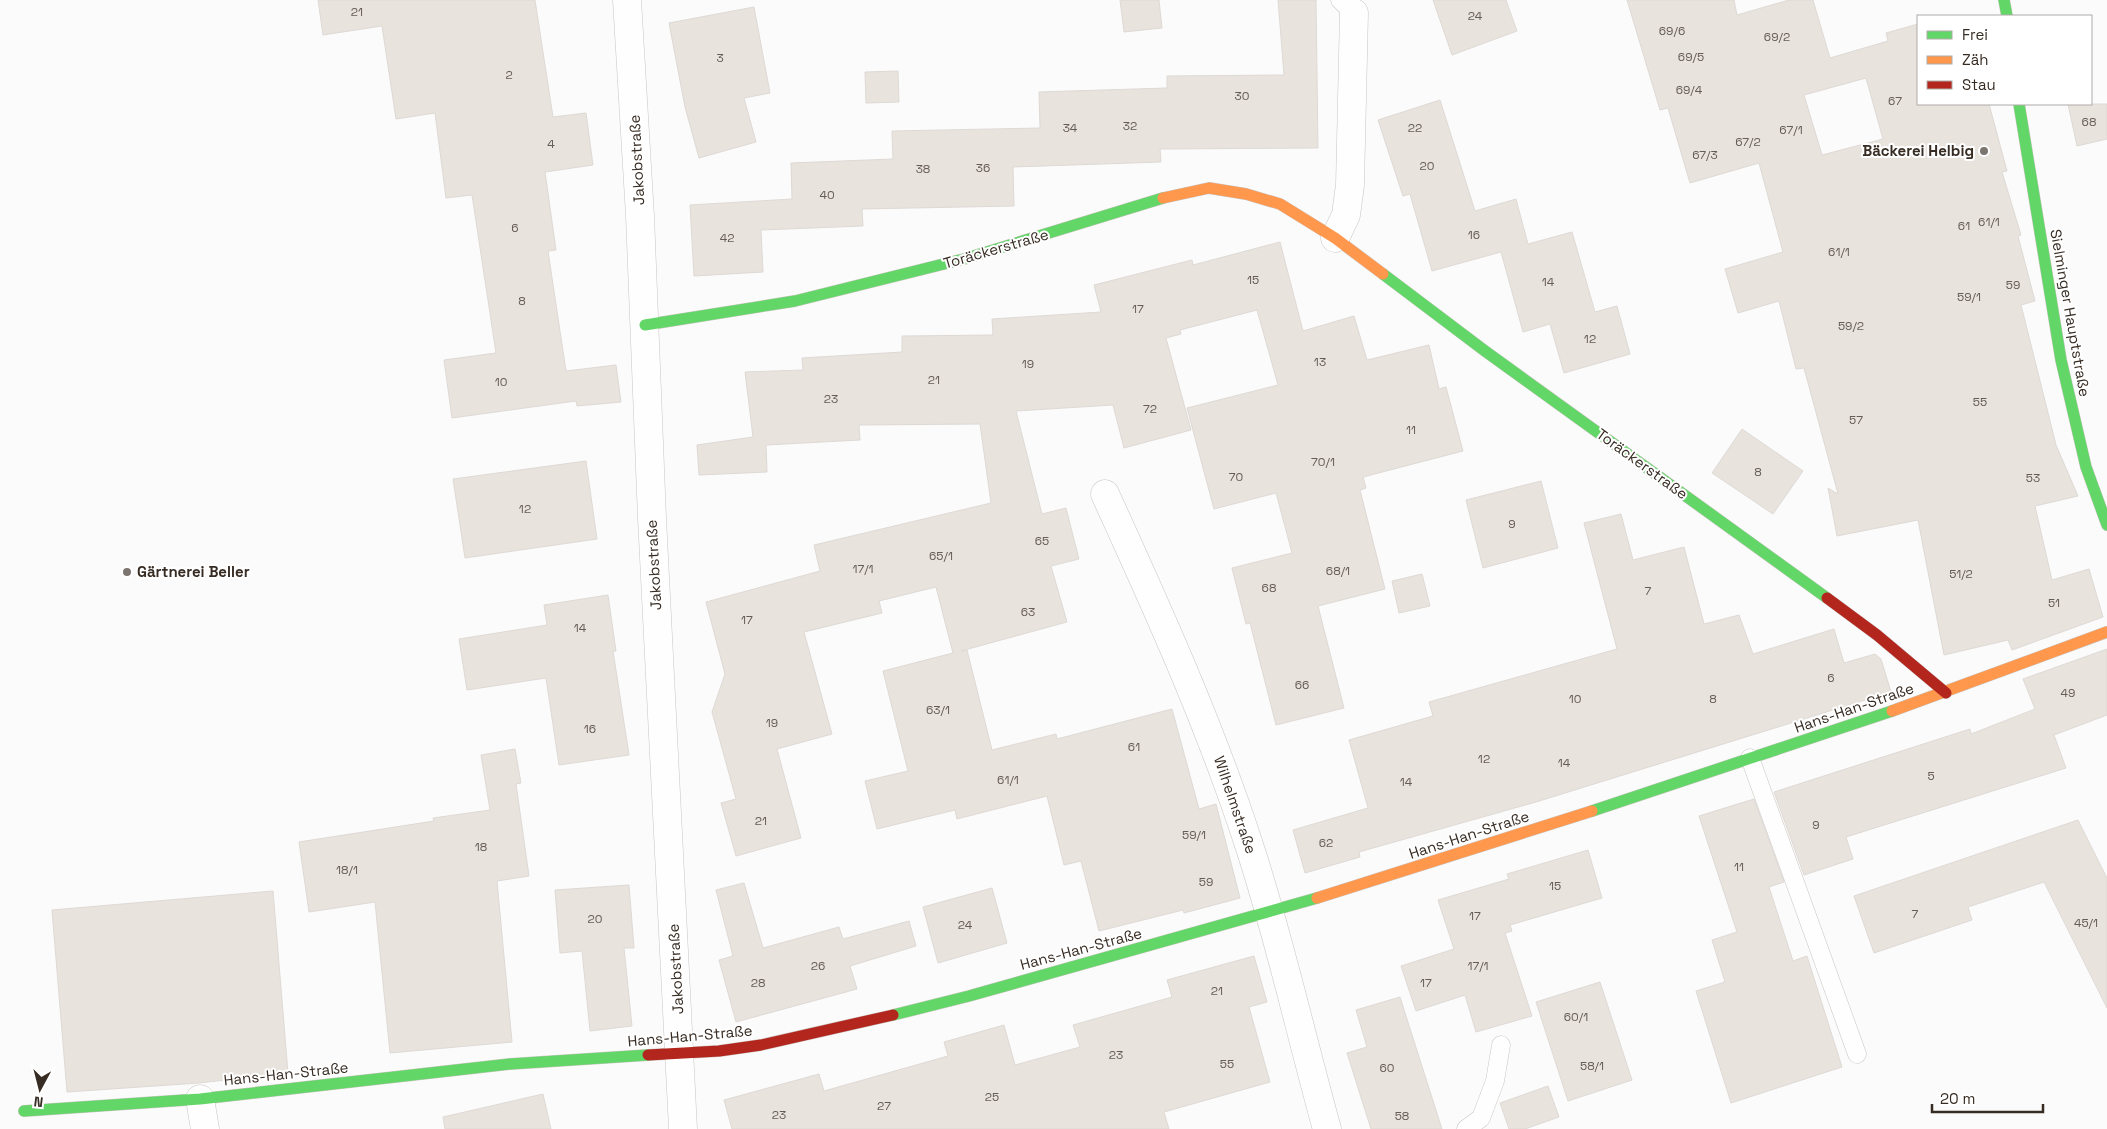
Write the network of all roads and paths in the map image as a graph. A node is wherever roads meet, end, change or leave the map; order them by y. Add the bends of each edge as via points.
1 (627, 0) edge
2 (2004, 0) edge
3 (1347, 7) edge
4 (2007, 15) edge
5 (2019, 105) edge
6 (1335, 238) junction
7 (645, 325) junction
8 (1105, 494) dead end
9 (2107, 525) edge
10 (2107, 632) edge
11 (1946, 693) junction
12 (1750, 758) junction
13 (1268, 914) junction
14 (1502, 1045) dead end
15 (1856, 1054) dead end
16 (680, 1055) junction
17 (200, 1099) junction
18 (24, 1111) dead end
19 (205, 1129) edge
20 (684, 1129) edge
21 (1327, 1129) edge
22 (1466, 1129) edge

1 - 7 street, Jakobstraße
2 - 4 street
3 - 6 street via 1350,185 1346,215
5 - 9 street, Sielminger Hauptstraße via 2061,360 2086,467
6 - 7 street, Toräckerstraße via 1280,204 1209,188 1177,194 964,259 795,301
6 - 11 street, Toräckerstraße via 1877,635
7 - 16 street, Jakobstraße
8 - 13 street, Wilhelmstraße via 1207,726 1250,850
10 - 11 street, Hans-Han-Straße
11 - 12 street, Hans-Han-Straße
12 - 13 street, Hans-Han-Straße
12 - 15 lane
13 - 16 street, Hans-Han-Straße via 852,1025 761,1045
13 - 21 street, Wilhelmstraße
14 - 22 lane via 1495,1081 1481,1118
16 - 17 street, Hans-Han-Straße via 510,1064
16 - 20 street, Jakobstraße
17 - 18 street, Hans-Han-Straße
17 - 19 street

